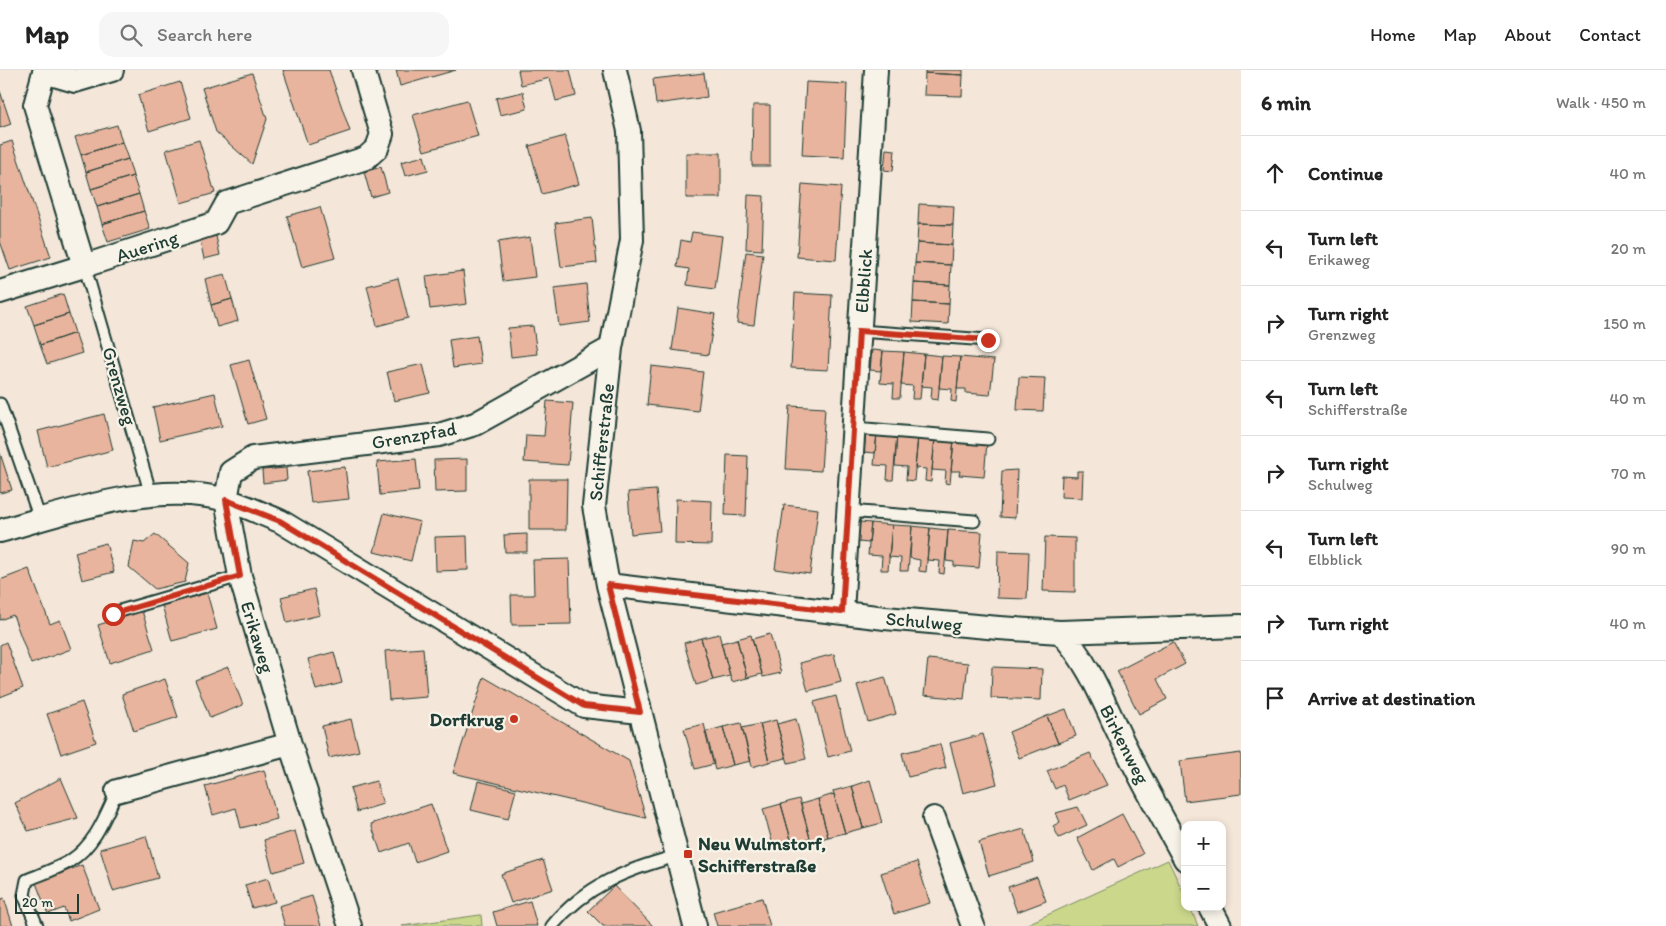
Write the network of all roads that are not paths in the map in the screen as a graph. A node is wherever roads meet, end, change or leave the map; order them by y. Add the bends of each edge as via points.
1 (112, 70) edge
2 (363, 70) edge
3 (615, 70) edge
4 (876, 70) edge
5 (86, 272) junction
6 (0, 292) edge
7 (859, 331) junction
8 (988, 340) dead end
9 (611, 348) junction
10 (0, 404) edge
11 (854, 428) junction
12 (988, 439) dead end
13 (151, 495) junction
14 (226, 500) junction
15 (848, 511) junction
16 (40, 519) junction
17 (974, 521) dead end
18 (0, 531) edge
19 (240, 576) junction
20 (608, 585) junction
21 (842, 612) junction
22 (113, 614) dead end
23 (1241, 626) edge
24 (1060, 632) junction
25 (640, 712) junction
26 (290, 744) junction
27 (117, 791) joint
28 (934, 818) dead end
29 (1181, 852) edge
30 (677, 856) junction
31 (1212, 911) edge
32 (37, 926) edge
33 (350, 926) edge
34 (552, 926) edge
35 (695, 926) edge
36 (973, 926) edge
37 (1220, 926) edge

1 - 5 street via 75,81 44,72 35,104
2 - 5 street, Auering via 382,134 377,148 366,158 227,203 216,223
3 - 9 street, Schifferstraße via 629,131 632,240
4 - 7 street, Elbblick
5 - 6 street
5 - 13 lane, Grenzweg
7 - 8 lane
7 - 11 street, Elbblick
9 - 14 street, Grenzpfad via 475,424 439,435 253,458 231,472
9 - 20 street, Schifferstraße via 594,506
10 - 16 lane
11 - 12 lane
11 - 15 street, Elbblick
13 - 14 street via 194,495
13 - 16 street via 92,505
14 - 19 street, Erikaweg
14 - 25 street via 280,521 584,706
15 - 17 lane
15 - 21 street, Elbblick
16 - 18 street
19 - 22 lane
19 - 26 street, Erikaweg
20 - 21 street, Schulweg
20 - 25 street, Schifferstraße
21 - 24 street, Schulweg
23 - 24 street, Schulweg
24 - 29 street, Birkenweg via 1084,663
25 - 30 street, Schifferstraße
26 - 27 street
26 - 33 street, Erikaweg
27 - 32 lane via 89,845 70,861 27,880 24,895
28 - 36 street
30 - 34 lane via 617,875 566,911
30 - 35 street, Schifferstraße
31 - 37 street

